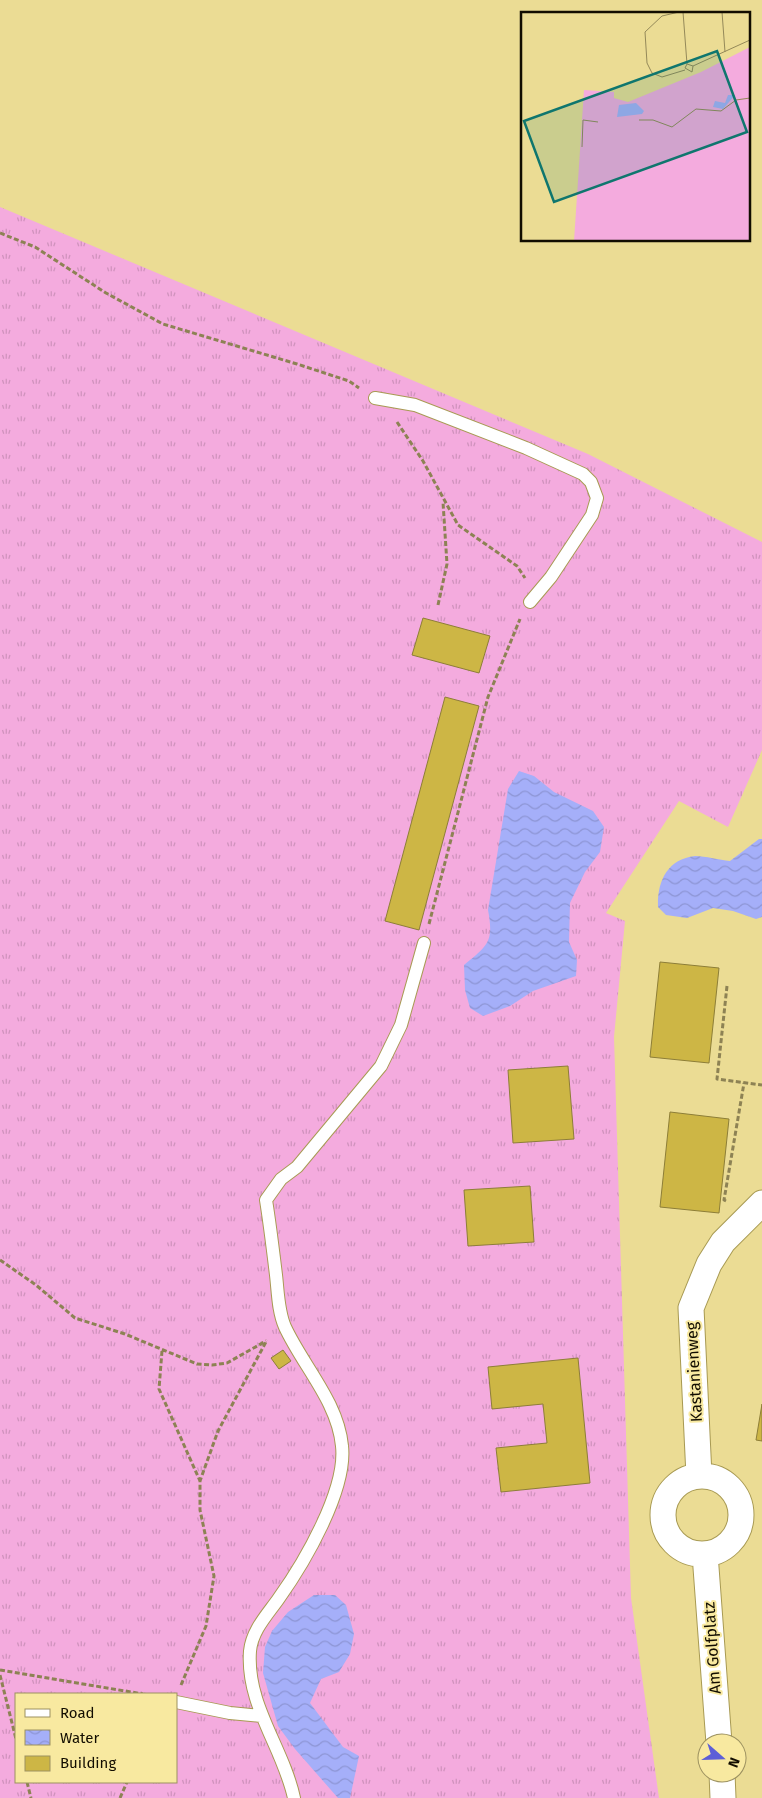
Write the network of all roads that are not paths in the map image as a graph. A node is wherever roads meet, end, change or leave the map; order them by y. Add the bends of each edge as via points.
1 (375, 398) road end
2 (530, 602) road end
3 (424, 943) road end
4 (757, 1207) edge
5 (700, 1476) junction
6 (752, 1513) edge
7 (705, 1554) junction
8 (178, 1702) edge
9 (261, 1716) junction
10 (718, 1733) edge
11 (722, 1783) edge
12 (294, 1798) edge
13 (723, 1798) edge

1 - 2 lane via 415,405 526,448 583,474 591,482 597,498 592,515 551,578
3 - 9 lane via 401,1025 381,1066 298,1167 281,1179 266,1200 279,1306 285,1327 335,1418 342,1446 342,1466 308,1554 259,1626 250,1649 251,1678
4 - 5 street, Kastanienweg via 723,1242 709,1264 691,1308
5 - 6 street via 713,1477 725,1483
5 - 7 street via 686,1479 671,1491 663,1518 669,1536 679,1547
6 - 7 street via 724,1547
7 - 10 street, Am Golfplatz
8 - 9 lane
9 - 12 lane
11 - 13 street

